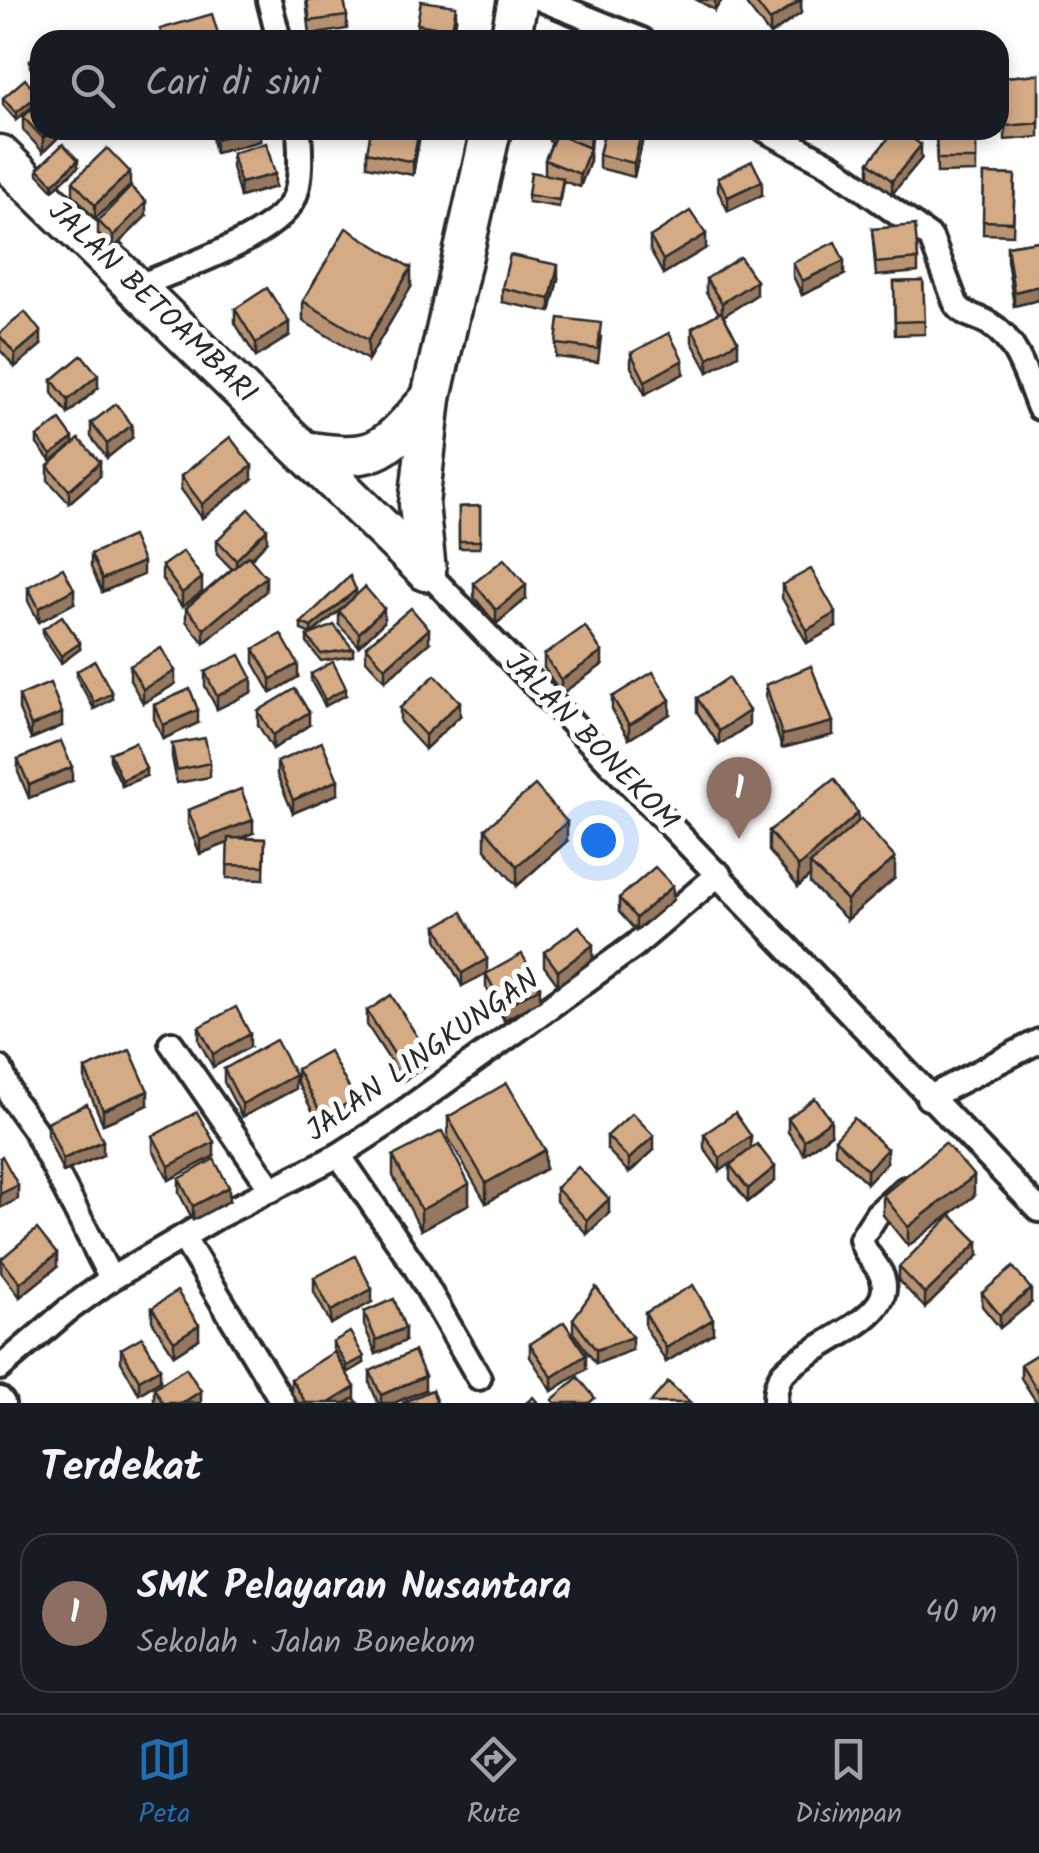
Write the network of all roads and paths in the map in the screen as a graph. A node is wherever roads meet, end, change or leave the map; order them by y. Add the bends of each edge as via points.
1 (268, 0) edge
2 (518, 0) edge
3 (543, 0) edge
4 (276, 30) edge
5 (512, 30) edge
6 (617, 30) edge
7 (299, 140) edge
8 (489, 140) edge
9 (784, 140) edge
10 (0, 154) edge
11 (137, 287) junction
12 (431, 398) junction
13 (1039, 408) edge
14 (304, 451) junction
15 (426, 571) junction
16 (719, 874) junction
17 (1039, 1041) edge
18 (172, 1043) dead end
19 (0, 1068) edge
20 (928, 1098) junction
21 (339, 1155) junction
22 (922, 1175) edge
23 (272, 1190) junction
24 (1039, 1210) edge
25 (183, 1237) junction
26 (110, 1279) junction
27 (0, 1368) edge
28 (478, 1378) dead end
29 (284, 1403) edge
30 (775, 1403) edge

1 - 4 street
2 - 5 main road
3 - 6 street
7 - 11 street via 296,196 280,218
8 - 12 main road
9 - 13 street via 832,166 931,238 961,312 992,324 1011,345
10 - 11 main road, JALAN BETOAMBARI
11 - 14 main road, JALAN BETOAMBARI
12 - 14 main road via 375,453
12 - 15 main road via 419,504
14 - 15 main road, JALAN BONEKOM
15 - 16 street, JALAN BONEKOM
16 - 20 street, JALAN BONEKOM
16 - 21 street, JALAN LINGKUNGAN via 634,946
17 - 20 street
18 - 23 street
19 - 26 street
20 - 24 street, JALAN BONEKOM via 959,1143
21 - 23 street, JALAN LINGKUNGAN
21 - 28 street via 414,1265
22 - 30 street via 876,1214 861,1239 885,1282 884,1297 784,1372
23 - 25 street, JALAN LINGKUNGAN
25 - 26 street, JALAN LINGKUNGAN
25 - 29 street
26 - 27 street, JALAN LINGKUNGAN

